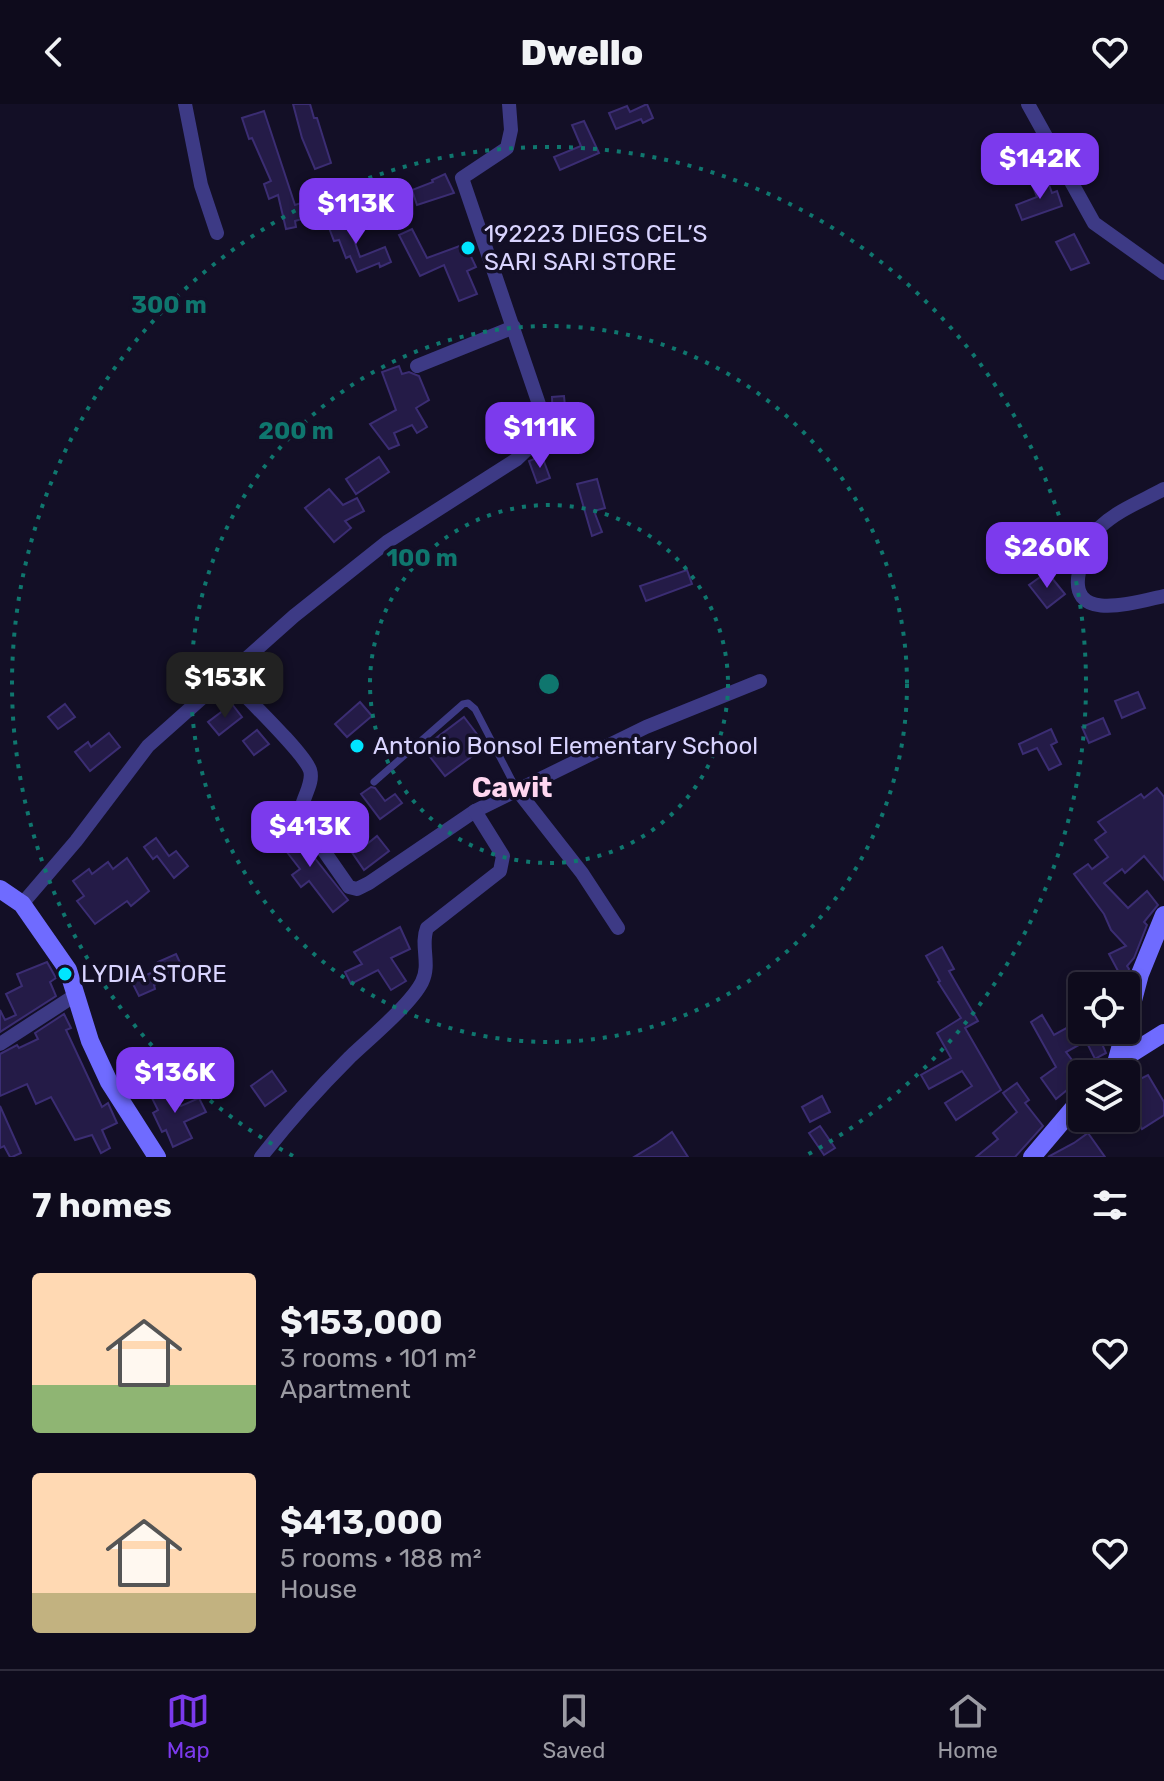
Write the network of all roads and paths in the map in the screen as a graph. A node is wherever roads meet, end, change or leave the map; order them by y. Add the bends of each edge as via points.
1 (185, 104) edge
2 (509, 104) edge
3 (1028, 104) edge
4 (217, 233) dead end
5 (1164, 273) edge
6 (514, 327) junction
7 (417, 366) dead end
8 (1164, 489) edge
9 (1164, 596) edge
10 (225, 675) junction
11 (760, 681) dead end
12 (374, 782) dead end
13 (517, 790) junction
14 (475, 811) junction
15 (0, 889) edge
16 (22, 904) junction
17 (1164, 915) edge
18 (618, 928) dead end
19 (1140, 974) edge
20 (77, 994) junction
21 (1164, 1033) edge
22 (0, 1044) edge
23 (1124, 1060) edge
24 (1068, 1115) edge
25 (157, 1157) edge
26 (261, 1157) edge
27 (1032, 1157) edge

1 - 4 street
2 - 6 street via 507,148 462,178
3 - 5 street via 1094,223
6 - 7 street
6 - 10 street via 544,419 542,435 517,459 387,542
8 - 9 street via 1117,513 1097,530 1083,551 1076,583 1091,604 1110,606
10 - 14 street via 310,770 301,818 349,887 369,883
10 - 16 street via 148,746
11 - 13 street via 646,727
12 - 13 lane via 468,703
13 - 14 street
13 - 18 street
14 - 26 street via 503,856 500,871 427,928 422,982 306,1101
15 - 16 street
16 - 20 street via 68,970
17 - 19 street
20 - 22 street
20 - 25 street via 109,1082
21 - 23 street
24 - 27 street

